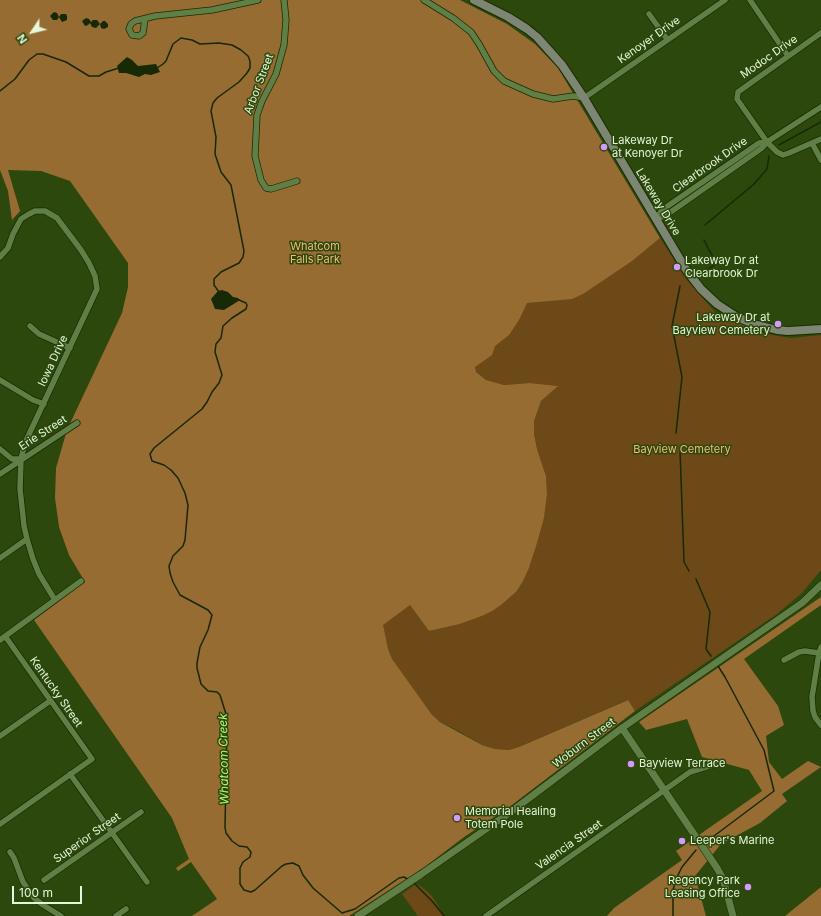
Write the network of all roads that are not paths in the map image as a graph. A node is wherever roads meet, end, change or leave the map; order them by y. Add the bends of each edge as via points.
1 (258, 0) edge
2 (284, 0) edge
3 (424, 0) edge
4 (474, 0) edge
5 (725, 0) edge
6 (750, 0) edge
7 (649, 14) dead end
8 (145, 19) dead end
9 (821, 33) edge
10 (667, 39) junction
11 (788, 56) junction
12 (584, 98) junction
13 (821, 107) edge
14 (821, 139) edge
15 (767, 142) junction
16 (812, 143) junction
17 (821, 160) edge
18 (297, 181) dead end
19 (656, 219) junction
20 (0, 257) edge
21 (30, 326) dead end
22 (821, 329) edge
23 (70, 348) junction
24 (0, 380) edge
25 (44, 404) junction
26 (77, 423) dead end
27 (0, 449) edge
28 (21, 459) junction
29 (0, 474) edge
30 (27, 539) junction
31 (0, 558) edge
32 (82, 581) dead end
33 (821, 585) edge
34 (55, 600) junction
35 (2, 638) edge
36 (821, 647) edge
37 (818, 653) junction
38 (784, 660) dead end
39 (50, 701) junction
40 (821, 725) edge
41 (622, 728) junction
42 (0, 736) edge
43 (719, 764) dead end
44 (70, 774) junction
45 (664, 790) junction
46 (141, 812) dead end
47 (0, 824) edge
48 (111, 832) junction
49 (10, 852) dead end
50 (44, 880) dead end
51 (147, 882) dead end
52 (126, 909) dead end
53 (61, 916) edge
54 (116, 916) edge
55 (358, 916) edge
56 (486, 916) edge
57 (733, 916) edge

1 - 8 street via 212,10
2 - 18 street, Arbor Street via 284,45 276,74 257,115 255,156 261,180 266,188 271,189
3 - 12 street via 471,32 494,71 511,85 553,99 573,96
4 - 12 main road, Lakeway Drive via 508,17 537,37 562,65
5 - 10 street, Kenoyer Drive
6 - 11 street
7 - 10 street
9 - 11 street, Modoc Drive
10 - 12 street, Kenoyer Drive
11 - 15 street, Modoc Drive via 738,92 737,99
12 - 19 main road, Lakeway Drive
13 - 15 street, Clearbrook Drive
14 - 16 street
15 - 16 street, Modoc Drive via 783,154
15 - 19 street, Clearbrook Drive via 690,199
16 - 17 street
19 - 22 main road, Lakeway Drive via 687,271 722,309 754,324 777,330
20 - 23 street, Iowa Drive via 8,248 21,219 35,212 45,211 59,220 89,263 96,276 98,289
21 - 23 street via 39,334
23 - 25 street, Iowa Drive
24 - 25 street
25 - 28 street, Iowa Drive via 25,443
26 - 28 street, Erie Street
27 - 28 street via 12,459
28 - 29 street, Erie Street
28 - 30 street, Iowa Drive via 20,490
30 - 31 street
30 - 34 street, Iowa Drive via 39,574
32 - 34 street
33 - 41 street, Woburn Street via 802,603
34 - 35 street
35 - 39 street, Kentucky Street
36 - 37 street
37 - 38 street via 798,652
37 - 40 street via 812,704 815,717
39 - 42 street
39 - 44 street, Kentucky Street via 92,759
41 - 45 street
41 - 55 street, Woburn Street via 512,811
43 - 45 street, Valencia Street via 690,772
44 - 47 street
44 - 48 street
45 - 56 street, Valencia Street
45 - 57 street via 723,879
46 - 48 street, Superior Street
48 - 50 street, Superior Street
48 - 51 street
49 - 53 street via 23,882 34,898
52 - 54 street

